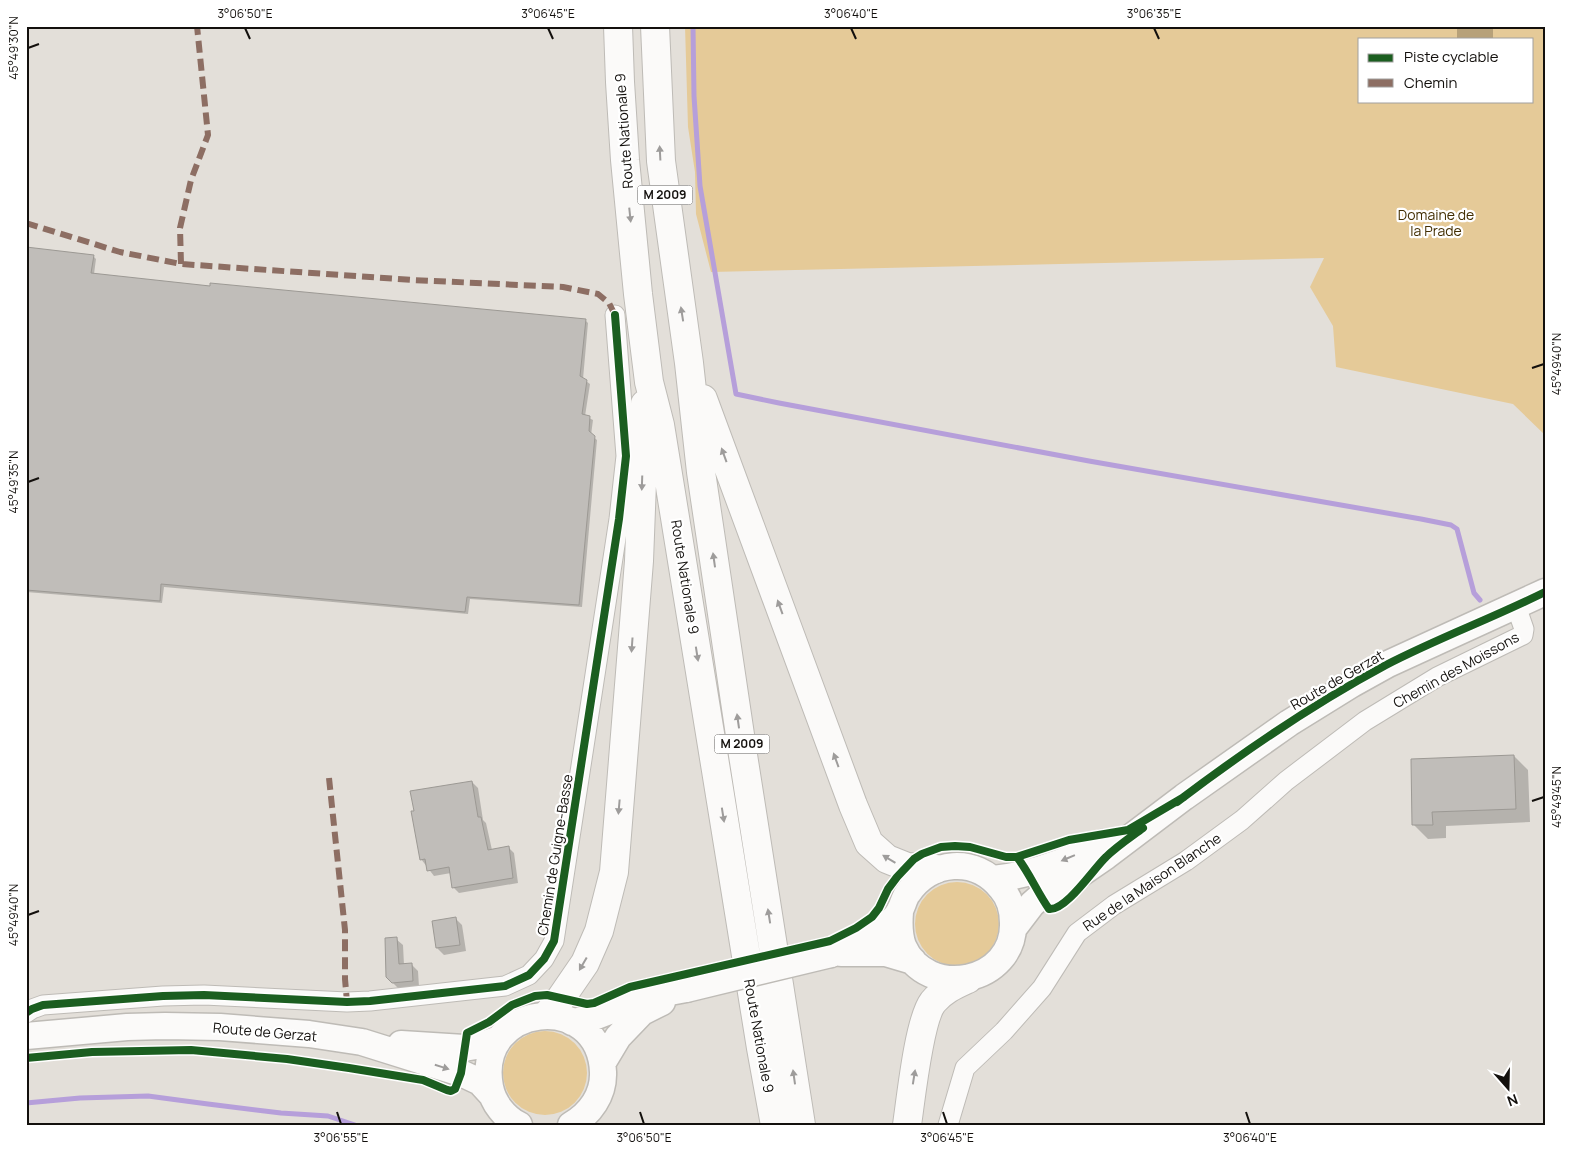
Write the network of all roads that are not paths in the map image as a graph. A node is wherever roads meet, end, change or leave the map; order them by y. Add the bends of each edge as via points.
1 (618, 26) edge
2 (655, 26) edge
3 (615, 315) dead end
4 (689, 363) junction
5 (649, 382) junction
6 (1545, 592) edge
7 (1545, 596) edge
8 (1516, 606) junction
9 (1365, 722) joint
10 (1184, 797) junction
11 (936, 869) junction
12 (994, 879) junction
13 (900, 912) junction
14 (1014, 928) junction
15 (831, 954) junction
16 (913, 961) junction
17 (968, 979) junction
18 (686, 989) junction
19 (26, 1013) edge
20 (560, 1018) junction
21 (26, 1036) edge
22 (499, 1039) junction
23 (362, 1042) junction
24 (761, 1048) junction
25 (603, 1062) junction
26 (491, 1094) junction
27 (520, 1125) edge
28 (571, 1125) edge
29 (756, 1125) edge
30 (775, 1125) edge
31 (801, 1125) edge
32 (907, 1125) edge
33 (948, 1125) edge

1 -> 5 highway, Route Nationale 9 / M 2009 via 625,160
4 -> 2 highway, Route Nationale 9 / M 2009 via 661,161
3 - 19 street, Chemin de Guigne-Basse via 626,456 554,941 544,959 529,975 505,986 370,1002 163,996 43,1005
11 -> 4 highway via 907,868 887,859 869,843
31 -> 4 highway, Route Nationale 9 / M 2009 via 743,755
5 -> 20 highway via 644,411 639,561 614,872 599,931 585,963 561,998
5 -> 24 highway, Route Nationale 9 / M 2009 via 660,424
6 - 8 main road, Route de Gerzat
7 - 8 main road, Route de Gerzat
8 - 9 street, Chemin des Moissons via 1523,635 1437,677
8 - 10 main road, Route de Gerzat via 1418,649 1352,684 1289,723
9 - 33 street, Rue de la Maison Blanche via 1286,781 1242,820 1077,933 1042,988 965,1068
10 -> 12 main road, Route de Gerzat via 1100,845 1063,861 1029,873
10 - 14 main road, Route de Gerzat via 1106,856 1040,897
11 - 12 main road via 966,866
11 - 13 main road via 919,879 906,894
12 - 14 main road via 1010,901
13 - 15 main road via 882,929
13 - 16 main road via 899,930
14 - 17 main road via 1009,946 999,961
15 - 16 main road via 886,954
15 - 18 main road, bridge
16 - 17 main road via 938,977
32 -> 17 highway via 920,1044 932,1003 944,991
18 - 20 main road via 648,996 588,1019
18 - 25 main road via 642,1012 618,1037
20 - 22 main road via 529,1018 512,1026
20 - 25 main road via 586,1032 597,1046
21 - 23 main road, Route de Gerzat via 165,1026 271,1031
22 - 23 main road via 464,1048
22 - 26 main road via 490,1056
23 -> 26 main road, Route de Gerzat via 461,1073 480,1082
24 - 29 highway
24 - 30 highway, Route Nationale 9 / M 2009
25 - 28 main road via 600,1094 592,1109
26 - 27 main road via 503,1113

